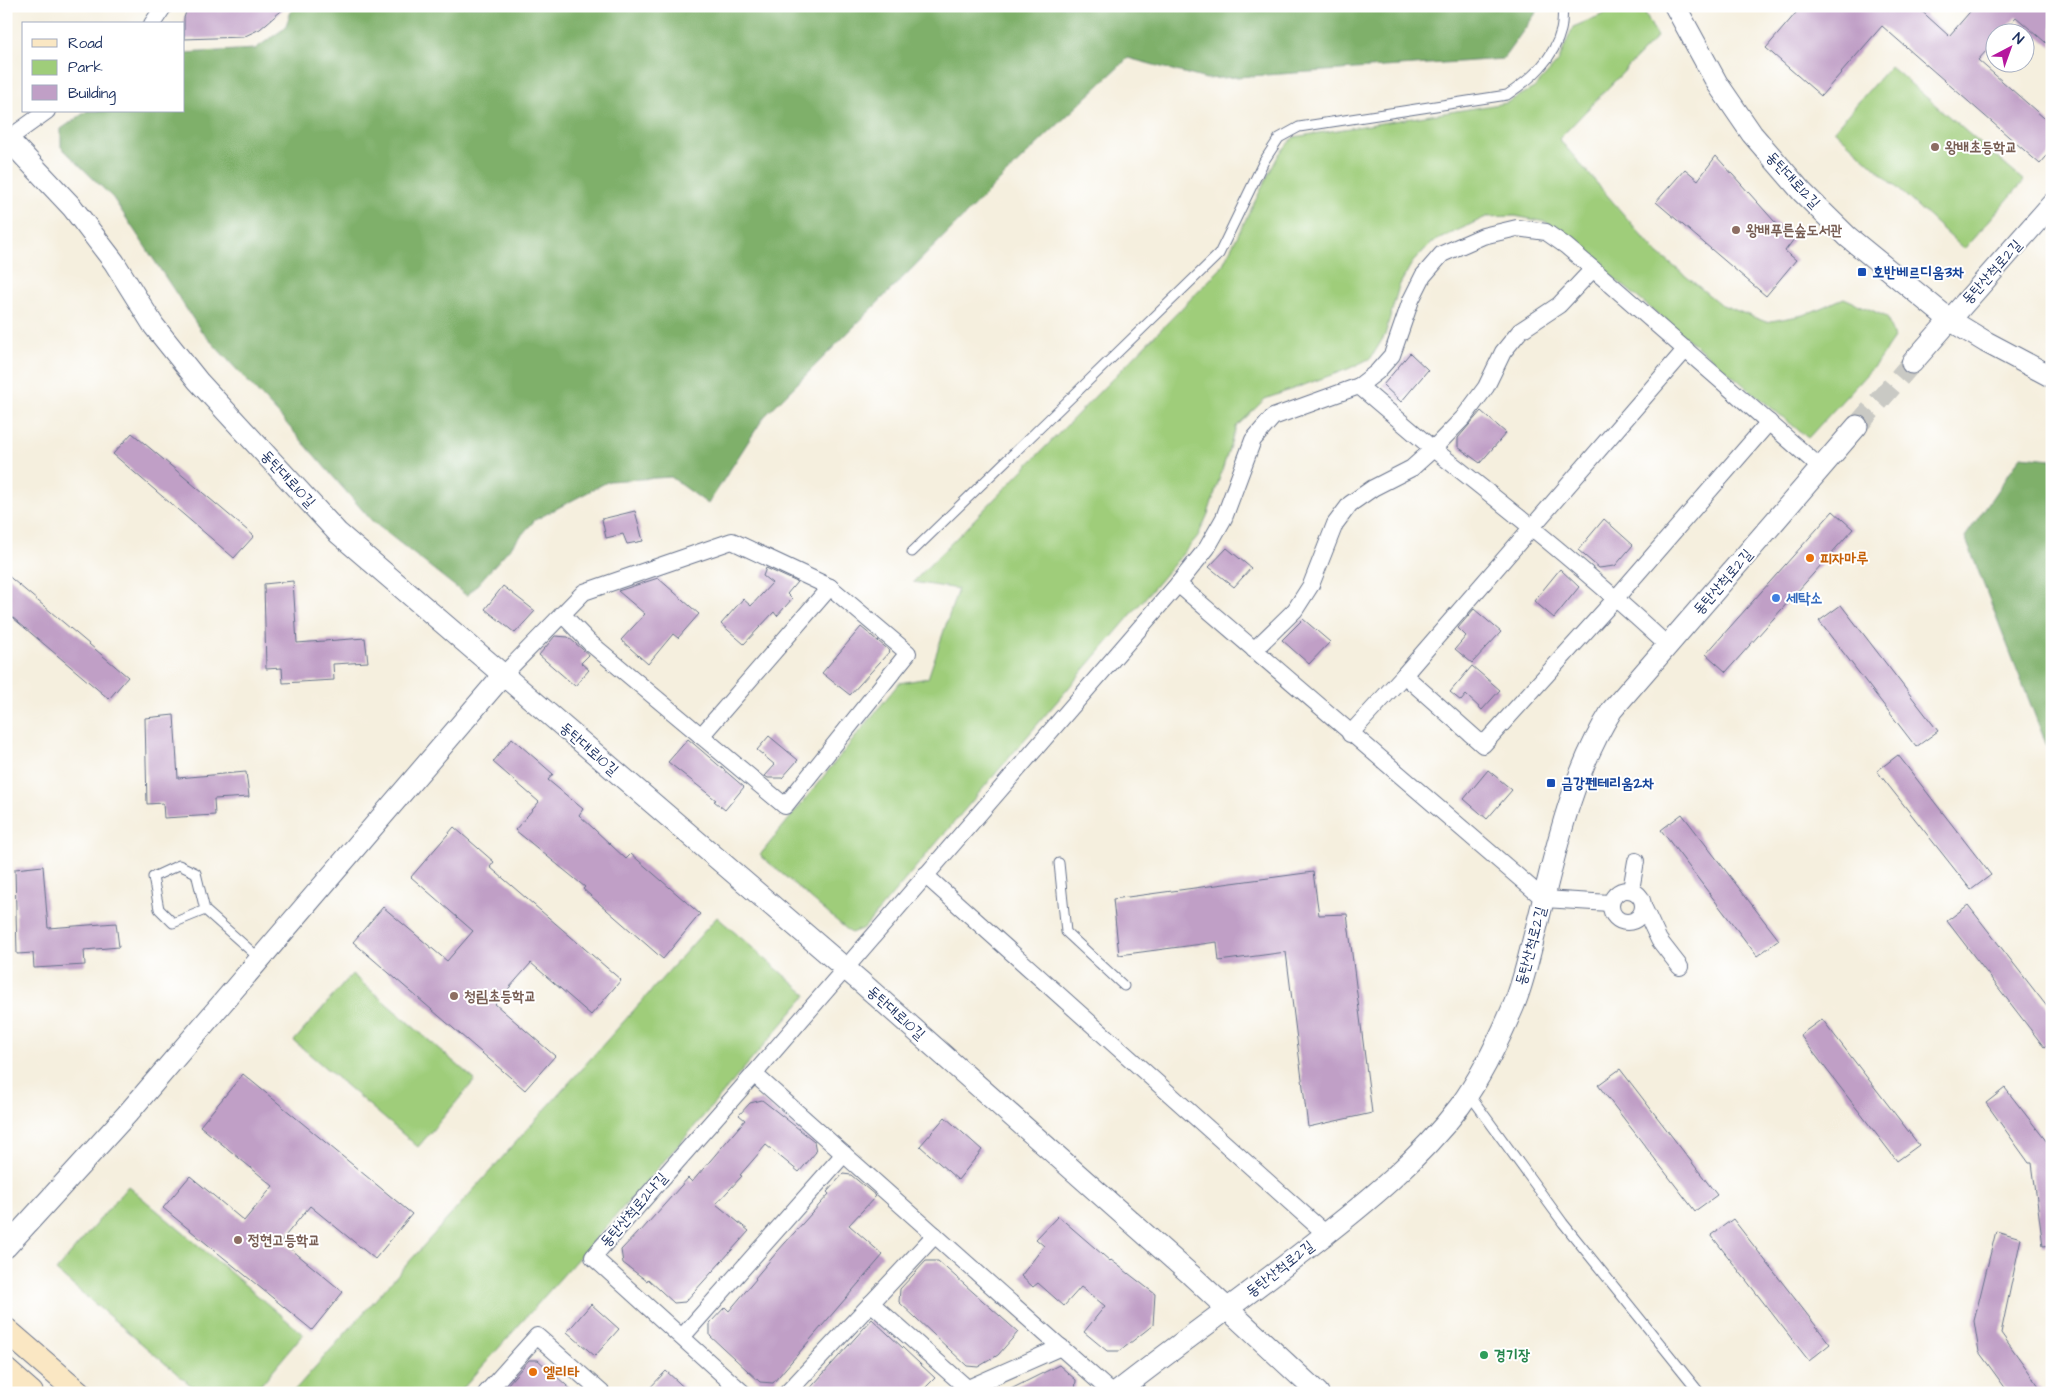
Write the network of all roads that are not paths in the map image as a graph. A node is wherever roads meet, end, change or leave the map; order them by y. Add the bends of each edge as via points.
1 (164, 6) edge
2 (1563, 6) edge
3 (1676, 6) edge
4 (153, 22) edge
5 (46, 112) edge
6 (7, 139) edge
7 (2052, 204) edge
8 (1593, 269) junction
9 (1950, 320) junction
10 (1686, 349) junction
11 (1912, 363) tunnel mouth
12 (2052, 377) edge
13 (1359, 386) junction
14 (1770, 422) junction
15 (1857, 426) tunnel mouth
16 (1434, 450) junction
17 (1821, 468) junction
18 (1532, 526) junction
19 (912, 552) dead end
20 (1178, 584) junction
21 (830, 587) junction
22 (1616, 598) junction
23 (562, 614) junction
24 (1668, 646) junction
25 (1254, 650) junction
26 (503, 675) junction
27 (1404, 675) junction
28 (1350, 734) junction
29 (701, 736) junction
30 (1636, 861) dead end
31 (1059, 863) dead end
32 (925, 875) junction
33 (1631, 890) junction
34 (1544, 899) junction
35 (1610, 903) junction
36 (1643, 906) junction
37 (205, 910) junction
38 (1631, 922) junction
39 (1659, 940) junction
40 (260, 960) junction
41 (1680, 967) dead end
42 (845, 968) junction
43 (1124, 986) dead end
44 (754, 1074) junction
45 (1468, 1093) junction
46 (844, 1154) junction
47 (1326, 1234) junction
48 (935, 1235) junction
49 (6, 1247) edge
50 (871, 1303) junction
51 (1229, 1309) junction
52 (6, 1330) edge
53 (682, 1337) junction
54 (1061, 1347) junction
55 (6, 1371) edge
56 (962, 1390) edge
57 (31, 1393) edge
58 (79, 1393) edge
59 (486, 1393) edge
60 (602, 1393) edge
61 (743, 1393) edge
62 (787, 1393) edge
63 (1112, 1393) edge
64 (1116, 1393) edge
65 (1318, 1393) edge
66 (1700, 1393) edge

1 - 4 street
2 - 19 lane via 1561,30 1548,58 1528,81 1507,95 1299,127 1279,138 1264,161 1219,254
3 - 9 street, 동탄대로12길 via 1717,82 1752,134 1802,192 1848,237
5 - 6 street
6 - 26 street, 동탄대로10길 via 78,215 114,262 154,326 198,381 338,533
7 - 9 street, 동탄산척로2길
8 - 10 street, 동탄산척로2나길
8 - 13 street, 동탄산척로2나길 via 1546,232 1517,228 1482,236 1442,254 1423,276 1411,300 1392,355
8 - 16 street via 1559,305 1520,331 1503,352 1486,387
9 - 11 street, 동탄산척로2길
9 - 12 street, 동탄대로12길
10 - 14 street, 동탄산척로2나길
10 - 18 street
13 - 16 street
13 - 20 street, 동탄산척로2나길 via 1273,417 1253,440 1224,518 1207,548
14 - 17 street, 동탄산척로2나길
14 - 22 street
15 - 17 street, 동탄산척로2길
16 - 18 street
16 - 25 street via 1412,468 1350,504 1335,524 1322,560 1295,610
17 - 24 street, 동탄산척로2길
18 - 22 street
18 - 27 street
20 - 25 street
20 - 32 street, 동탄산척로2나길
21 - 23 street via 732,541 584,592
21 - 29 street
21 - 29 street via 908,653 785,806
22 - 24 street
22 - 27 street via 1483,745
23 - 26 street
23 - 29 street via 589,642
24 - 34 street, 동탄산척로2길 via 1612,710 1594,741 1574,786
25 - 28 street
26 - 40 street
26 - 42 street, 동탄대로10길
27 - 28 street
28 - 34 street
30 - 33 street
31 - 43 lane via 1066,932
32 - 42 street, 동탄산척로2나길
32 - 47 street
33 - 35 street via 1620,891
33 - 36 street via 1640,896
34 - 35 street
34 - 45 street, 동탄산척로2길 via 1521,987 1498,1039
35 - 38 street via 1616,918
36 - 38 street via 1640,916
36 - 39 street
37 - 37 lane via 196,873 179,864 153,877 159,909 174,923
37 - 40 lane
38 - 39 street
39 - 41 street
40 - 49 street via 129,1112
42 - 44 street, 동탄산척로2나길
42 - 51 street, 동탄대로10길
44 - 46 street
44 - 53 street, 동탄산척로2나길 via 593,1257
45 - 47 street, 동탄산척로2길 via 1444,1126 1399,1174
45 - 66 lane via 1563,1223
46 - 48 street
46 - 53 street
47 - 51 street, 동탄산척로2길
48 - 50 street
48 - 54 street
50 - 56 street
50 - 62 street
51 - 64 street, 동탄산척로2길
51 - 65 street, 동탄대로10길
52 - 58 main road
53 - 61 street, 동탄산척로2나길
54 - 56 street
54 - 63 street
55 - 57 main road
59 - 60 street via 537,1336

